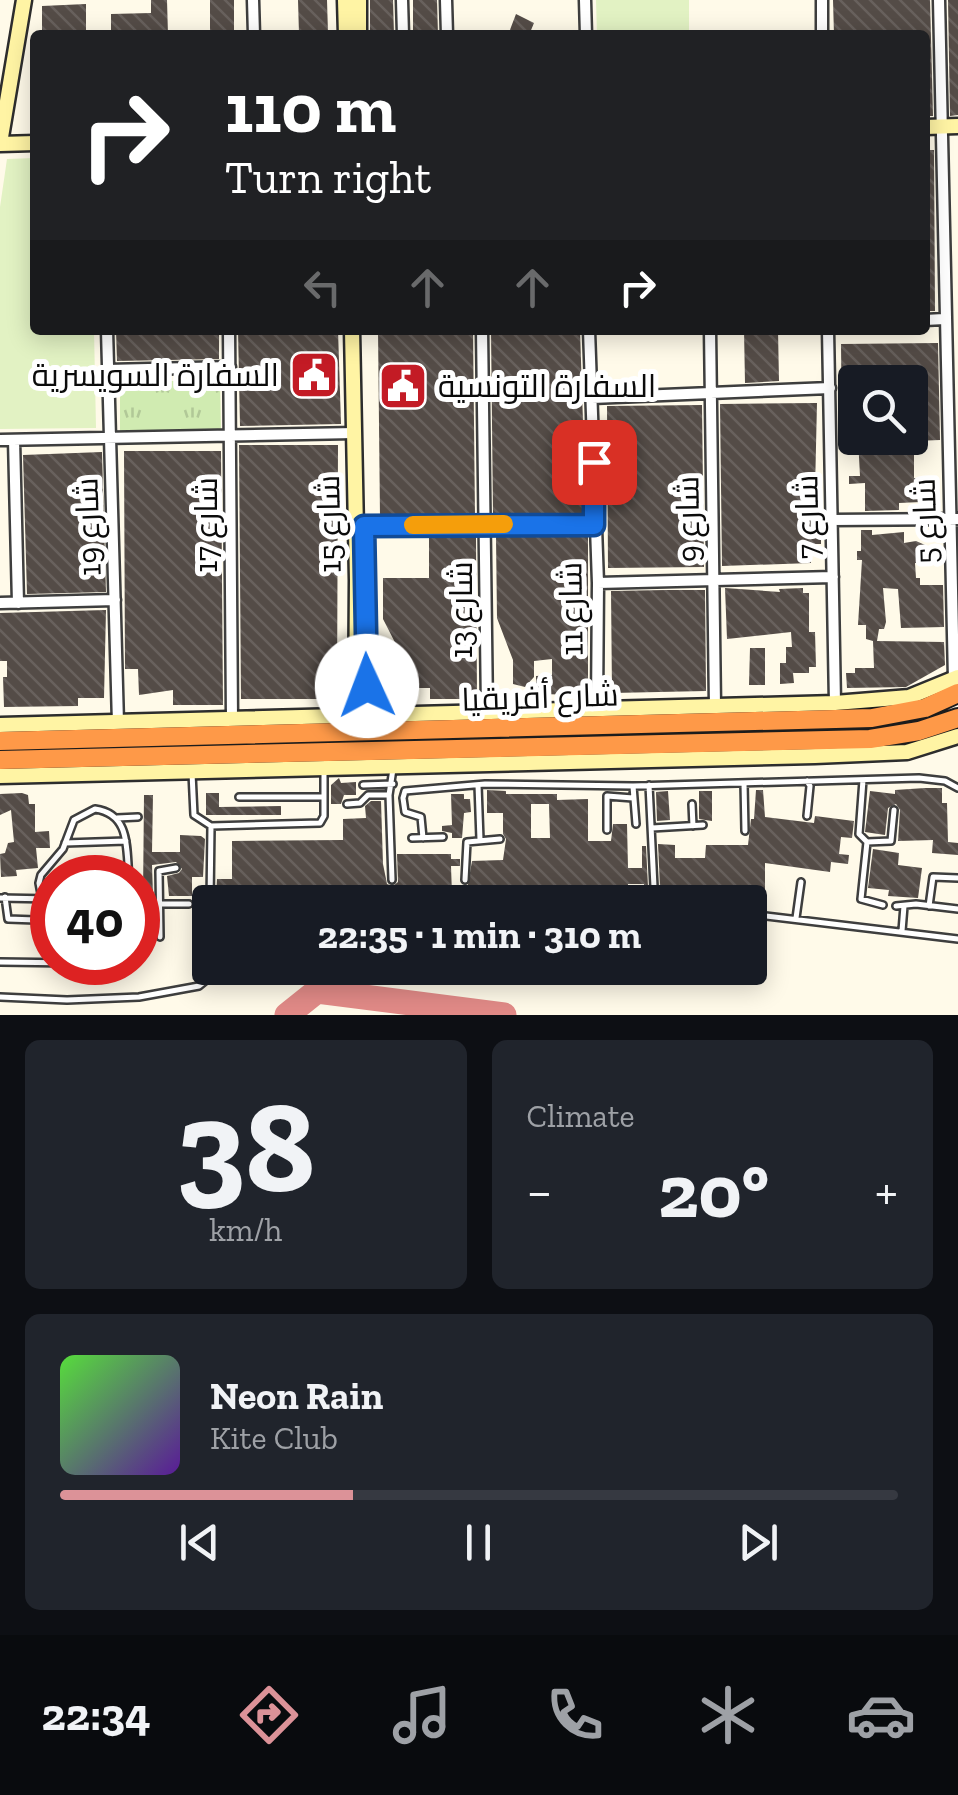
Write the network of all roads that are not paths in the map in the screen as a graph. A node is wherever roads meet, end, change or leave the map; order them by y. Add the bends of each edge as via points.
1 (24, 0) edge
2 (253, 0) edge
3 (346, 0) edge
4 (358, 0) edge
5 (402, 0) edge
6 (446, 0) edge
7 (585, 0) edge
8 (822, 0) edge
9 (939, 0) edge
10 (254, 30) edge
11 (346, 30) edge
12 (359, 30) edge
13 (403, 30) edge
14 (447, 30) edge
15 (586, 30) edge
16 (822, 30) edge
17 (958, 126) edge
18 (933, 127) edge
19 (30, 142) edge
20 (0, 144) edge
21 (944, 281) junction
22 (958, 281) edge
23 (930, 320) edge
24 (944, 320) junction
25 (107, 335) edge
26 (229, 335) edge
27 (352, 335) edge
28 (360, 335) edge
29 (482, 335) edge
30 (590, 335) edge
31 (710, 335) edge
32 (828, 335) edge
33 (230, 367) junction
34 (108, 370) junction
35 (945, 370) junction
36 (958, 370) edge
37 (830, 388) junction
38 (710, 391) junction
39 (592, 398) junction
40 (354, 433) junction
41 (230, 436) junction
42 (110, 438) junction
43 (0, 440) edge
44 (14, 440) junction
45 (954, 519) edge
46 (832, 520) junction
47 (486, 524) junction
48 (594, 525) junction
49 (364, 526) junction
50 (833, 577) junction
51 (714, 578) junction
52 (598, 583) junction
53 (115, 600) junction
54 (0, 603) edge
55 (18, 603) junction
56 (957, 683) edge
57 (835, 703) junction
58 (715, 706) junction
59 (597, 708) junction
60 (487, 710) junction
61 (232, 719) junction
62 (356, 722) junction
63 (118, 723) junction
64 (0, 725) edge
65 (956, 728) edge
66 (51, 732) junction
67 (387, 732) junction
68 (0, 740) edge
69 (350, 754) junction
70 (390, 759) junction
71 (0, 760) edge
72 (324, 769) junction
73 (192, 772) junction
74 (0, 776) edge
75 (807, 780) junction
76 (863, 780) junction
77 (744, 783) junction
78 (393, 784) junction
79 (478, 784) junction
80 (649, 784) junction
81 (363, 785) dead end
82 (633, 786) junction
83 (958, 788) edge
84 (390, 795) junction
85 (239, 797) dead end
86 (323, 797) junction
87 (633, 798) junction
88 (347, 804) dead end
89 (692, 804) dead end
90 (894, 810) dead end
91 (806, 816) dead end
92 (138, 817) dead end
93 (118, 818) junction
94 (636, 824) dead end
95 (703, 825) dead end
96 (210, 826) junction
97 (693, 826) junction
98 (652, 828) junction
99 (606, 830) dead end
100 (744, 830) dead end
101 (442, 837) dead end
102 (412, 838) dead end
103 (423, 838) junction
104 (500, 839) dead end
105 (480, 840) junction
106 (126, 841) junction
107 (867, 842) junction
108 (64, 843) junction
109 (55, 855) edge
110 (127, 855) edge
111 (176, 868) dead end
112 (160, 871) edge
113 (958, 878) edge
114 (392, 880) dead end
115 (465, 880) dead end
116 (801, 882) dead end
117 (210, 885) edge
118 (654, 885) edge
119 (3, 898) edge
120 (30, 899) edge
121 (189, 904) dead end
122 (882, 905) dead end
123 (160, 906) edge
124 (929, 906) junction
125 (958, 909) edge
126 (767, 915) edge
127 (796, 918) junction
128 (30, 921) edge
129 (902, 931) junction
130 (958, 939) edge
131 (0, 962) edge
132 (30, 963) edge
133 (200, 985) edge
134 (0, 997) edge

1 - 20 street
2 - 10 street
3 - 11 street
4 - 12 street
5 - 13 street
6 - 14 street
7 - 15 street
8 - 16 street
9 - 18 street, شارع 5
17 - 18 street
18 - 21 street, شارع 5
19 - 20 street
21 - 22 street
21 - 24 street, شارع 5
23 - 24 street
24 - 35 street, شارع 5
25 - 34 street, شارع 19
26 - 33 street, شارع 17
27 - 40 street, شارع 15
28 - 49 street, شارع 15
29 - 47 street, شارع 13
30 - 39 street, شارع 11
31 - 38 street, شارع 9
32 - 37 street, شارع 7
33 - 34 street
33 - 41 street, شارع 17
34 - 42 street, شارع 19
35 - 36 street
35 - 45 street, شارع 5
37 - 38 street
37 - 46 street, شارع 7
38 - 39 street
38 - 51 street, شارع 9
39 - 48 street, شارع 11
40 - 41 street
40 - 62 street, شارع 15
41 - 42 street
41 - 61 street, شارع 17
42 - 44 street
42 - 53 street, شارع 19
43 - 44 street
44 - 55 street
45 - 46 street
45 - 56 street, شارع 5
46 - 50 street, شارع 7
47 - 48 street
47 - 49 street
47 - 60 street, شارع 13
48 - 52 street, شارع 11
49 - 62 street, شارع 15
50 - 51 street
50 - 57 street, شارع 7
51 - 52 street
51 - 58 street, شارع 9
52 - 59 street, شارع 11
53 - 55 street
53 - 63 street, شارع 19
54 - 55 street
56 - 57 street, شارع أفريقيا via 910,697
56 - 67 highway, شارع أفريقيا via 925,708 872,718
57 - 58 street, شارع أفريقيا
58 - 59 street, شارع أفريقيا
59 - 60 street, شارع أفريقيا
60 - 62 street, شارع أفريقيا
61 - 62 street, شارع أفريقيا
61 - 63 street, شارع أفريقيا
62 - 66 highway, شارع أفريقيا
62 - 67 highway, شارع أفريقيا
62 - 69 highway
63 - 66 street, شارع أفريقيا
64 - 66 street, شارع أفريقيا
65 - 70 highway, شارع أفريقيا via 870,739
66 - 68 highway, شارع أفريقيا
67 - 70 highway via 379,742
69 - 70 highway, شارع أفريقيا
69 - 71 highway, شارع أفريقيا
70 - 72 street, شارع أفريقيا
70 - 78 lane
72 - 73 street, شارع أفريقيا
72 - 86 lane
73 - 74 street, شارع أفريقيا
73 - 96 lane via 194,815
75 - 76 lane
75 - 77 lane
75 - 91 lane
76 - 83 lane via 929,779
76 - 107 lane via 860,834
77 - 80 lane
77 - 100 lane
78 - 81 lane
78 - 84 lane
79 - 82 lane
79 - 103 lane via 404,792 405,812 421,817
79 - 105 lane
80 - 82 lane
80 - 98 lane
82 - 87 lane
84 - 88 lane
84 - 114 lane
85 - 86 lane
86 - 96 lane via 320,823
87 - 94 lane
87 - 99 lane via 607,796
89 - 97 lane
90 - 107 lane via 891,842
92 - 93 lane
93 - 106 lane
93 - 108 lane via 87,811 74,820
95 - 97 lane
96 - 117 lane
97 - 98 lane
98 - 118 lane
101 - 103 lane
102 - 103 lane
104 - 105 lane
105 - 115 lane via 466,844
106 - 108 lane
106 - 110 lane
107 - 122 lane via 862,899
108 - 109 lane
111 - 112 lane
113 - 124 lane via 933,876
116 - 127 lane
119 - 120 lane
119 - 128 lane via 8,919
121 - 123 lane
124 - 125 lane
124 - 129 lane via 900,906
126 - 127 lane
127 - 129 lane
129 - 130 lane
131 - 132 lane
133 - 134 lane via 138,997

